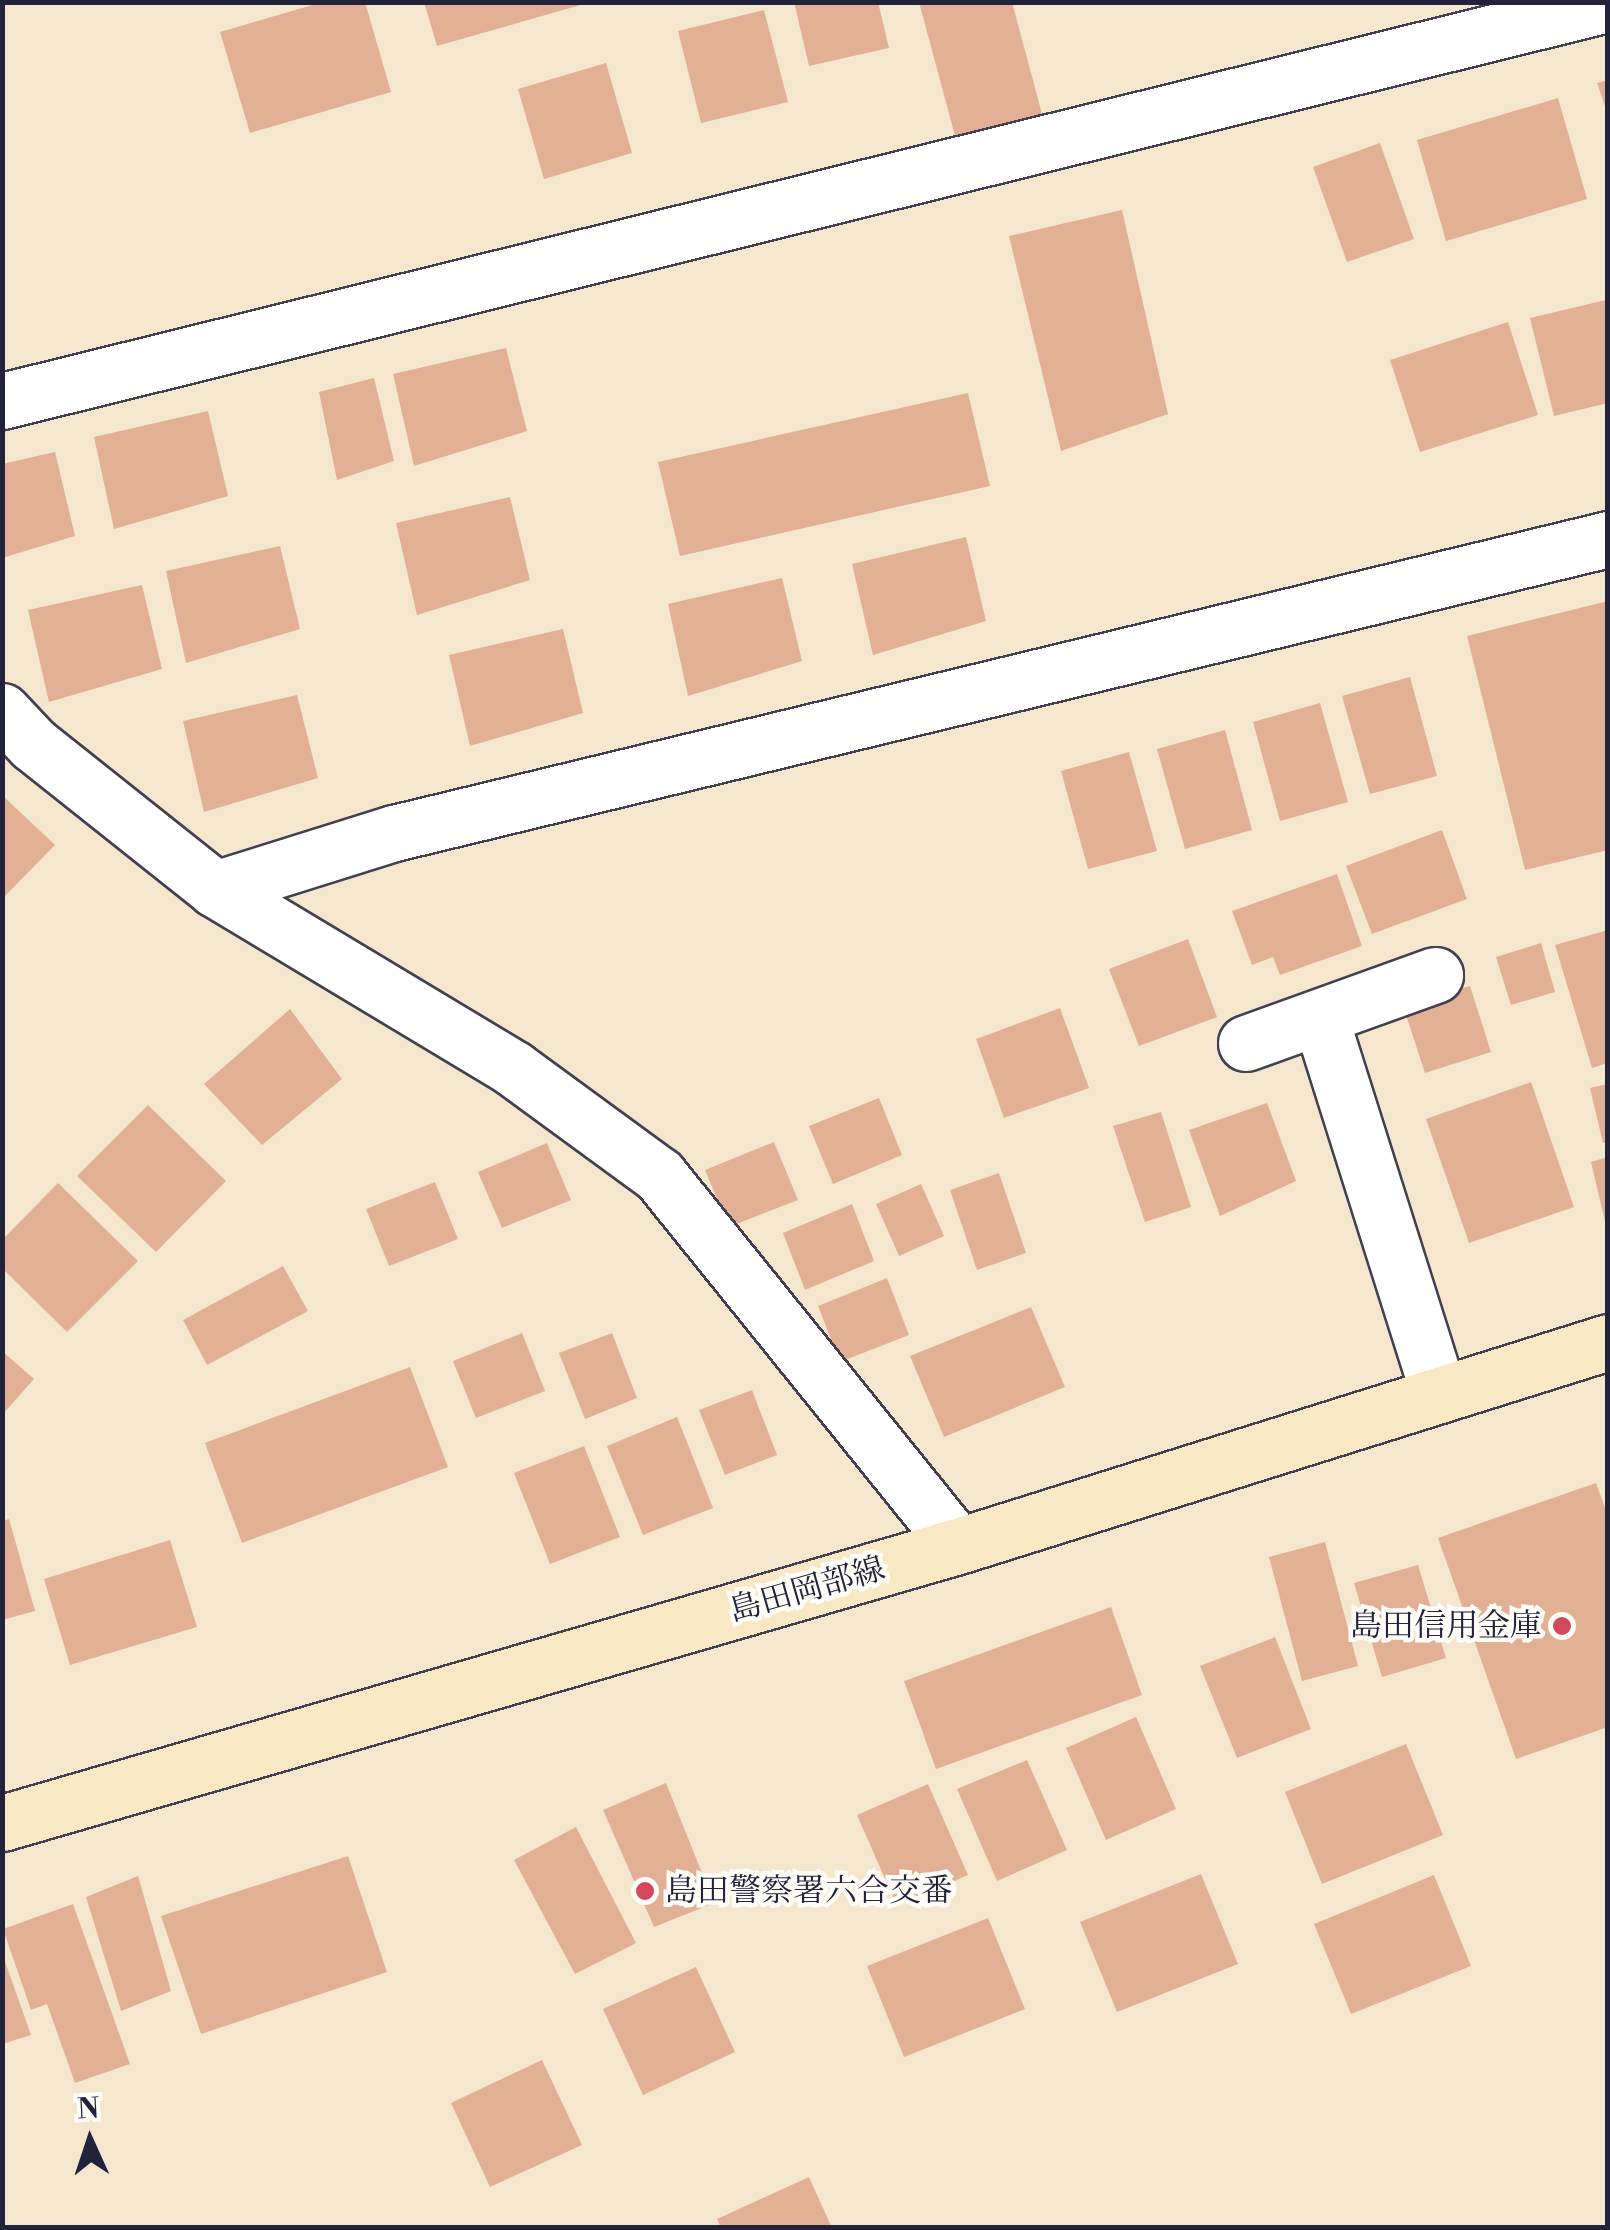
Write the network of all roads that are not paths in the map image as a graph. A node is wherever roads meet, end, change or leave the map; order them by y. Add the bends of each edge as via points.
1 (1608, 4) edge
2 (2, 401) edge
3 (1608, 539) edge
4 (2, 711) edge
5 (215, 889) junction
6 (1435, 976) dead end
7 (1320, 1017) junction
8 (1246, 1044) dead end
9 (1608, 1342) edge
10 (1440, 1395) junction
11 (958, 1546) junction
12 (2, 1823) edge

1 - 2 street
3 - 5 street via 394,833
4 - 5 street via 33,744
5 - 11 street via 514,1069 659,1175
6 - 7 street
7 - 8 street
7 - 10 street
9 - 10 main road, 島田岡部線
10 - 11 main road, 島田岡部線
11 - 12 main road, 島田岡部線

